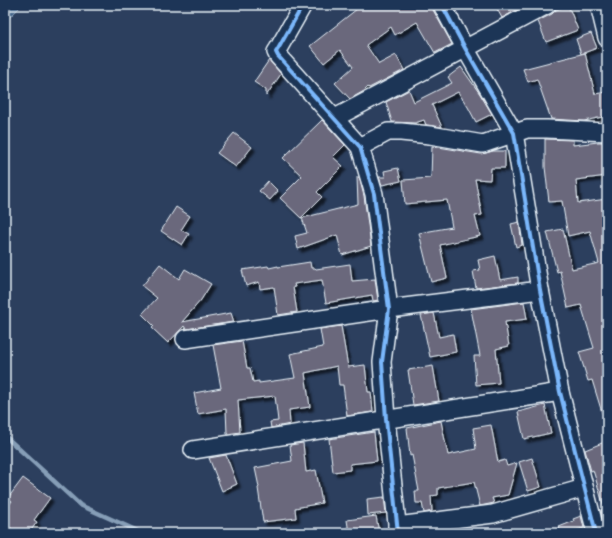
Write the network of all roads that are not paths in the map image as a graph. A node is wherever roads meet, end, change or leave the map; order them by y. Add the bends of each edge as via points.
1 (303, 5) edge
2 (442, 5) edge
3 (548, 5) edge
4 (599, 5) edge
5 (607, 38) edge
6 (465, 48) junction
7 (335, 118) junction
8 (607, 132) edge
9 (514, 133) junction
10 (360, 147) junction
11 (540, 290) junction
12 (389, 309) junction
13 (185, 339) dead end
14 (560, 392) junction
15 (386, 419) junction
16 (193, 450) dead end
17 (584, 488) junction
18 (397, 530) edge
19 (596, 533) edge

1 - 7 street via 276,52
2 - 6 street
3 - 6 street
4 - 5 street
6 - 7 street
6 - 9 street
7 - 10 street
8 - 9 street via 527,129
9 - 10 street via 482,144 430,135 388,132
9 - 11 street
10 - 12 street via 374,194
11 - 12 street
11 - 14 street
12 - 13 street
12 - 15 street via 382,362
14 - 15 street
14 - 17 street
15 - 16 street
15 - 18 street
17 - 18 street via 493,514
17 - 19 street

